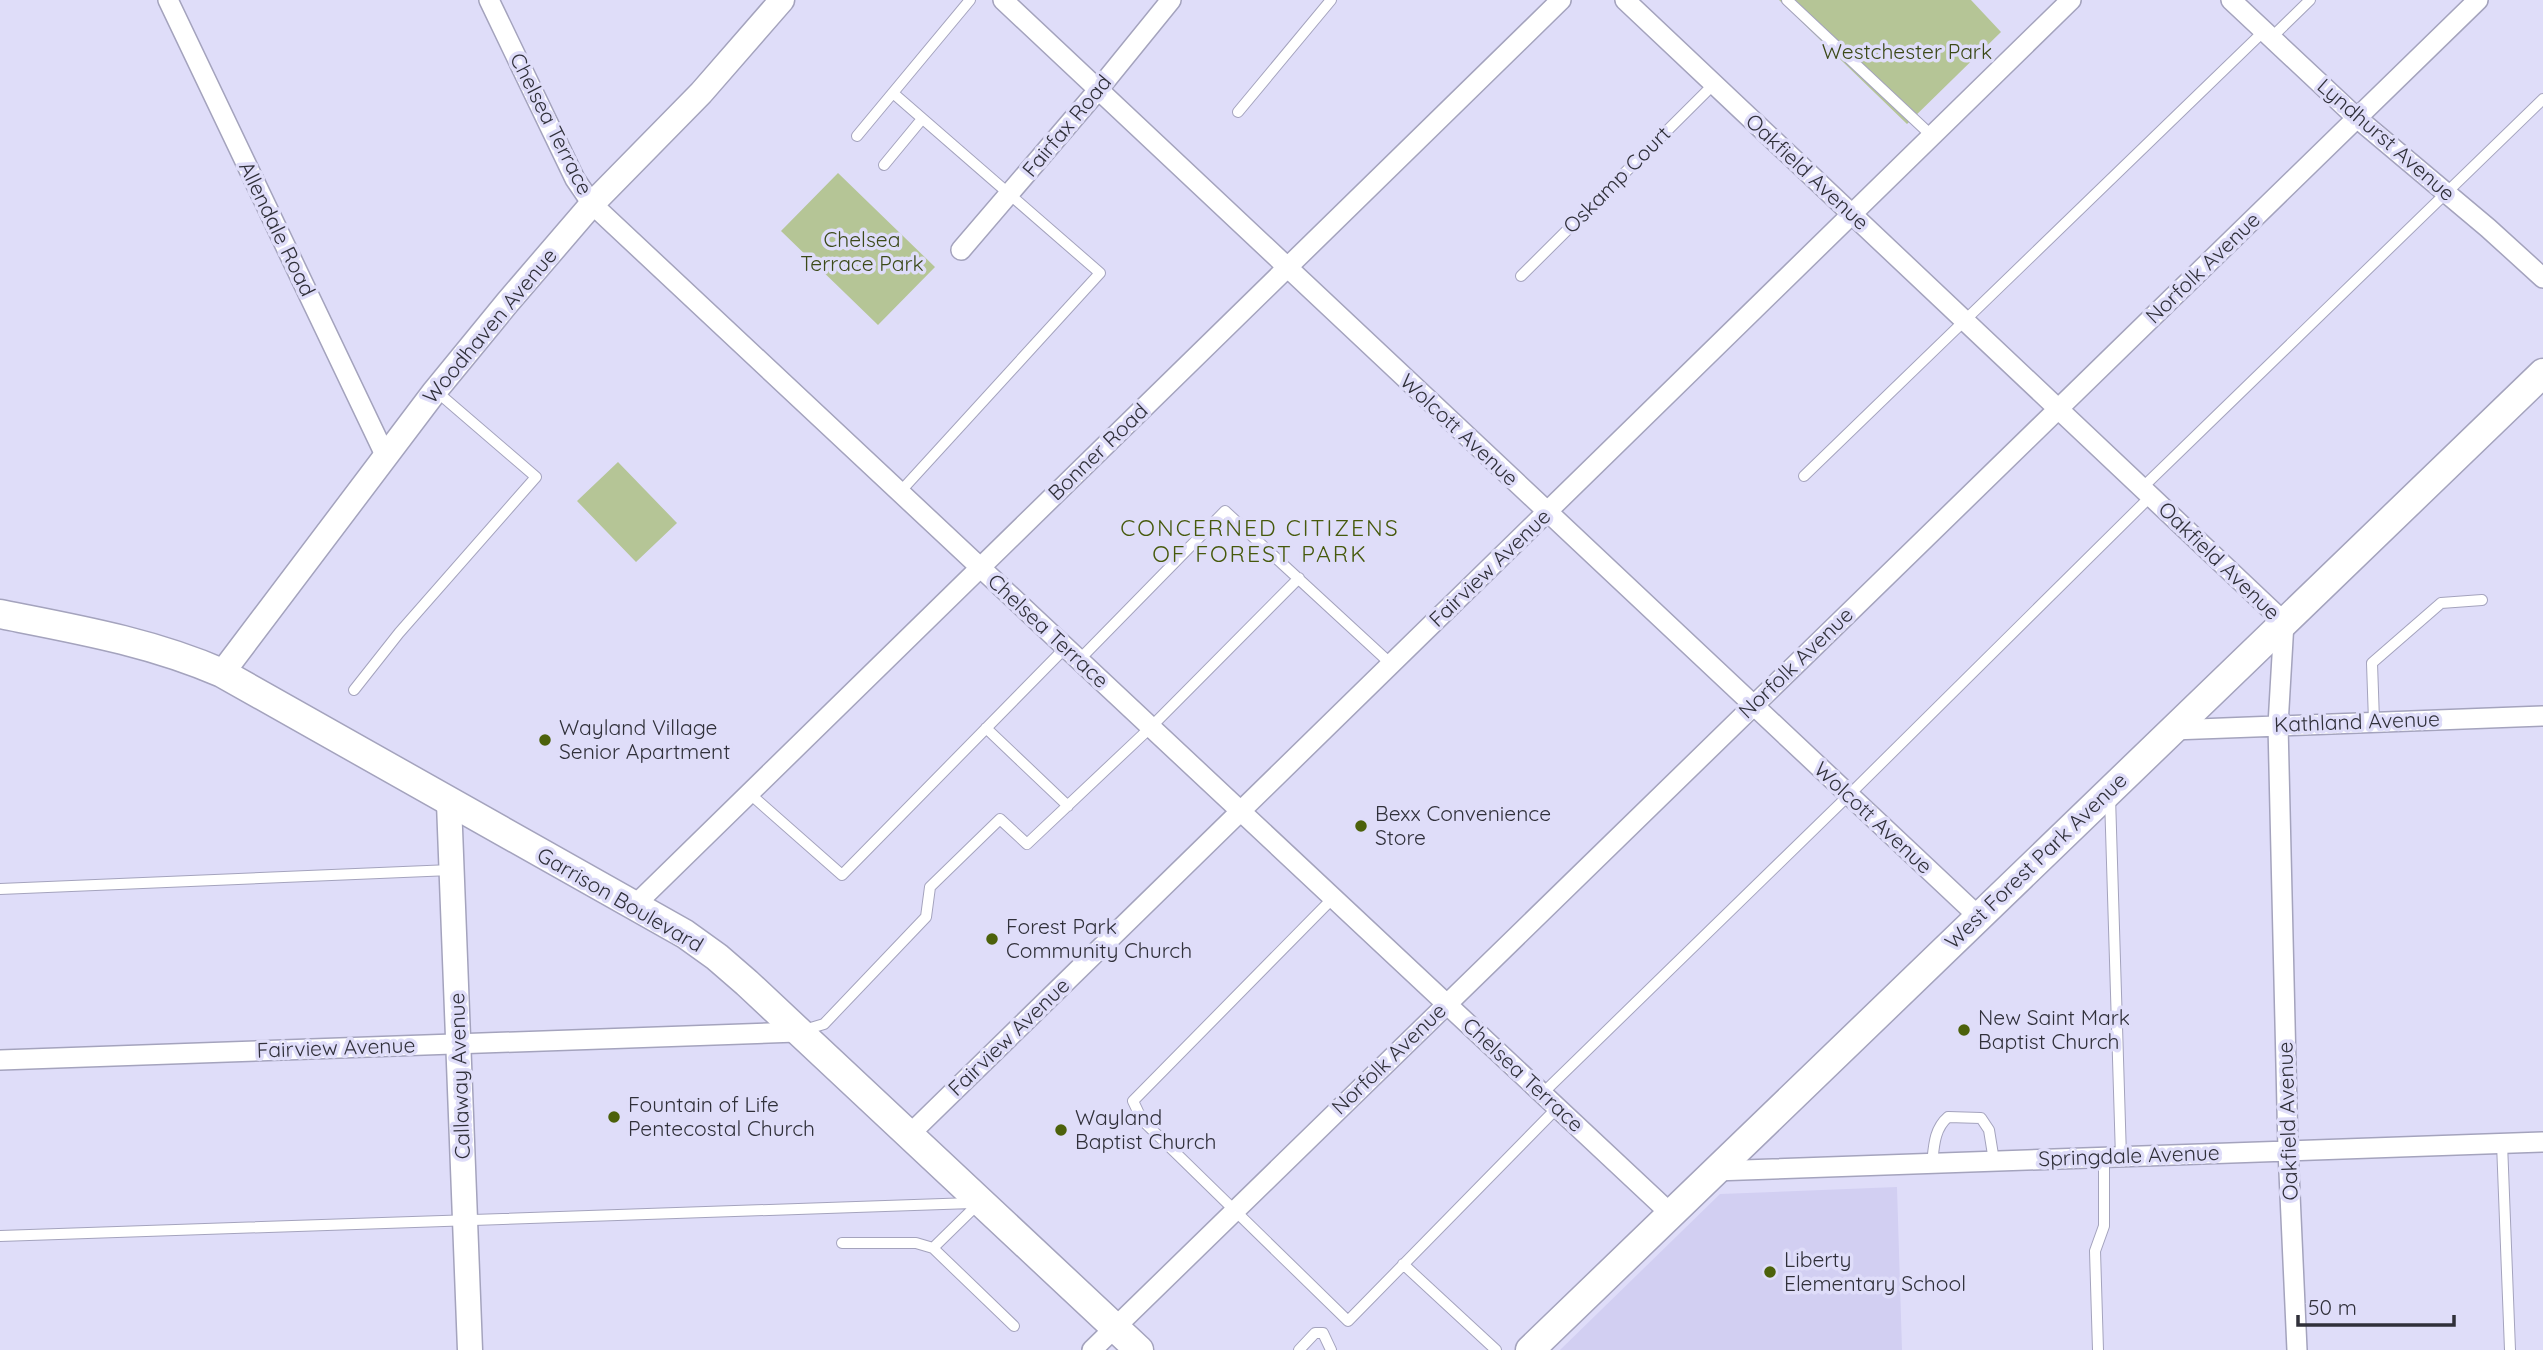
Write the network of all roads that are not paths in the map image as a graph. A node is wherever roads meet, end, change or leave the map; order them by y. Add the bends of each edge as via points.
1 (168, 0) edge
2 (489, 0) edge
3 (782, 0) edge
4 (971, 0) edge
5 (1003, 0) edge
6 (1171, 0) edge
7 (1331, 0) edge
8 (1561, 0) edge
9 (1625, 0) edge
10 (1787, 0) edge
11 (2071, 0) edge
12 (2231, 0) edge
13 (2310, 0) edge
14 (2478, 0) edge
15 (2268, 34) junction
16 (1714, 84) junction
17 (1098, 90) junction
18 (892, 93) junction
19 (2543, 99) edge
20 (1238, 112) dead end
21 (2357, 118) junction
22 (922, 119) junction
23 (857, 136) dead end
24 (1932, 136) junction
25 (884, 165) dead end
26 (2446, 193) junction
27 (1009, 194) junction
28 (592, 204) junction
29 (1852, 214) junction
30 (961, 250) dead end
31 (1287, 268) junction
32 (1521, 276) dead end
33 (2543, 278) edge
34 (1964, 320) junction
35 (2543, 373) edge
36 (435, 391) junction
37 (2058, 408) junction
38 (386, 457) junction
39 (1804, 476) dead end
40 (900, 492) junction
41 (2147, 492) junction
42 (1547, 512) junction
43 (980, 567) junction
44 (1299, 578) junction
45 (2482, 600) dead end
46 (0, 614) edge
47 (2284, 622) junction
48 (1073, 654) junction
49 (1391, 664) junction
50 (222, 673) junction
51 (354, 690) dead end
52 (1753, 705) junction
53 (2543, 716) edge
54 (2374, 722) junction
55 (2278, 725) junction
56 (1150, 727) junction
57 (986, 728) junction
58 (2172, 730) junction
59 (2110, 790) junction
60 (749, 793) junction
61 (1849, 795) junction
62 (449, 803) junction
63 (1068, 806) junction
64 (1241, 811) junction
65 (452, 870) junction
66 (0, 889) edge
67 (1333, 898) junction
68 (635, 905) junction
69 (1978, 916) junction
70 (1446, 1003) junction
71 (797, 1031) junction
72 (458, 1043) junction
73 (0, 1060) edge
74 (1542, 1094) junction
75 (1558, 1107) junction
76 (909, 1135) junction
77 (2543, 1142) edge
78 (2502, 1143) junction
79 (2288, 1150) junction
80 (2113, 1157) junction
81 (1994, 1161) junction
82 (1933, 1164) junction
83 (1714, 1171) junction
84 (980, 1202) junction
85 (1234, 1210) junction
86 (1671, 1213) junction
87 (465, 1220) junction
88 (0, 1236) edge
89 (842, 1243) dead end
90 (933, 1248) junction
91 (1403, 1264) junction
92 (1014, 1326) dead end
93 (1110, 1338) edge
94 (470, 1350) edge
95 (1092, 1350) edge
96 (1139, 1350) edge
97 (1299, 1350) edge
98 (1331, 1350) edge
99 (1496, 1350) edge
100 (1530, 1350) edge
101 (2098, 1350) edge
102 (2297, 1350) edge
103 (2510, 1350) edge

1 - 38 street, Allendale Road
2 - 28 street, Chelsea Terrace via 575,179
3 - 28 street, Woodhaven Avenue via 701,93
4 - 18 lane
5 - 17 street, Wolcott Avenue
6 - 17 street, Fairfax Road
7 - 20 lane
8 - 31 street, Bonner Road
9 - 16 street, Oakfield Avenue
10 - 24 lane
11 - 24 street, Fairview Avenue
12 - 15 street, Lyndhurst Avenue
13 - 15 lane
14 - 21 street, Norfolk Avenue
15 - 21 street, Lyndhurst Avenue
15 - 34 lane
16 - 29 street, Oakfield Avenue
16 - 32 lane, Oskamp Court
17 - 27 street, Fairfax Road
17 - 31 street, Wolcott Avenue
18 - 22 lane
18 - 23 lane
19 - 26 lane
21 - 26 street, Lyndhurst Avenue
21 - 37 street, Norfolk Avenue
22 - 25 lane
22 - 27 lane
24 - 29 street, Fairview Avenue
26 - 33 street, Lyndhurst Avenue
26 - 41 lane
27 - 30 street, Fairfax Road
27 - 40 lane via 1100,273
28 - 36 street, Woodhaven Avenue
28 - 40 street, Chelsea Terrace
29 - 34 street, Oakfield Avenue
29 - 42 street, Fairview Avenue
31 - 42 street, Wolcott Avenue
31 - 43 street, Bonner Road
34 - 37 street, Oakfield Avenue
34 - 39 lane
35 - 47 main road, West Forest Park Avenue
36 - 38 street, Woodhaven Avenue
36 - 51 lane via 536,477
37 - 41 street, Oakfield Avenue
37 - 52 street, Norfolk Avenue
38 - 50 street, Woodhaven Avenue
40 - 43 street, Chelsea Terrace
41 - 47 street, Oakfield Avenue
41 - 61 lane
42 - 49 street, Fairview Avenue
42 - 52 street, Wolcott Avenue
43 - 48 street, Chelsea Terrace
43 - 60 street, Bonner Road
44 - 48 lane via 1225,511
44 - 49 lane
44 - 56 lane
45 - 54 lane via 2441,603 2372,663
46 - 50 main road, Garrison Boulevard via 150,646
47 - 55 street, Oakfield Avenue
47 - 58 main road, West Forest Park Avenue
48 - 56 street, Chelsea Terrace
48 - 57 lane
49 - 64 street, Fairview Avenue
50 - 62 main road, Garrison Boulevard
52 - 61 street, Wolcott Avenue
52 - 70 street, Norfolk Avenue
53 - 54 street, Kathland Avenue
54 - 55 street, Kathland Avenue
55 - 58 street, Kathland Avenue
55 - 79 street, Oakfield Avenue
56 - 63 lane
56 - 64 street, Chelsea Terrace
57 - 60 lane via 842,875
57 - 63 lane
58 - 59 main road, West Forest Park Avenue
59 - 69 main road, West Forest Park Avenue
59 - 80 lane
60 - 68 street, Bonner Road
61 - 69 street, Wolcott Avenue
61 - 74 lane
62 - 65 street, Callaway Avenue
62 - 68 main road, Garrison Boulevard
63 - 71 lane via 1027,844 1000,819 930,887 926,917 829,1019
64 - 67 street, Chelsea Terrace
64 - 76 street, Fairview Avenue
65 - 66 lane
65 - 72 street, Callaway Avenue
67 - 70 street, Chelsea Terrace
67 - 85 lane via 1133,1101 1142,1120
68 - 71 main road, Garrison Boulevard via 718,957
69 - 83 main road, West Forest Park Avenue
70 - 74 street, Chelsea Terrace
70 - 85 street, Norfolk Avenue
71 - 72 street, Fairview Avenue
71 - 76 main road, Garrison Boulevard
72 - 73 street, Fairview Avenue
72 - 87 street, Callaway Avenue
74 - 75 street, Chelsea Terrace
75 - 86 street, Chelsea Terrace
75 - 91 lane
76 - 84 main road, Garrison Boulevard
77 - 78 street, Springdale Avenue
78 - 79 street, Springdale Avenue
78 - 103 lane
79 - 80 street, Springdale Avenue
79 - 102 street, Oakfield Avenue
80 - 81 street, Springdale Avenue
80 - 101 lane via 2104,1226 2095,1251
81 - 82 street, Springdale Avenue
81 - 82 lane via 1989,1130 1981,1118 1948,1117 1937,1130
82 - 83 street, Springdale Avenue
83 - 86 main road, West Forest Park Avenue
84 - 87 lane
84 - 90 lane
84 - 93 main road, Garrison Boulevard
85 - 91 lane via 1348,1321
85 - 93 street, Norfolk Avenue
86 - 100 main road, West Forest Park Avenue
87 - 88 lane
87 - 94 street, Callaway Avenue
89 - 90 lane via 916,1243
90 - 92 lane
91 - 99 lane
93 - 95 street
93 - 96 main road, Garrison Boulevard
97 - 98 lane via 1315,1333 1323,1333

